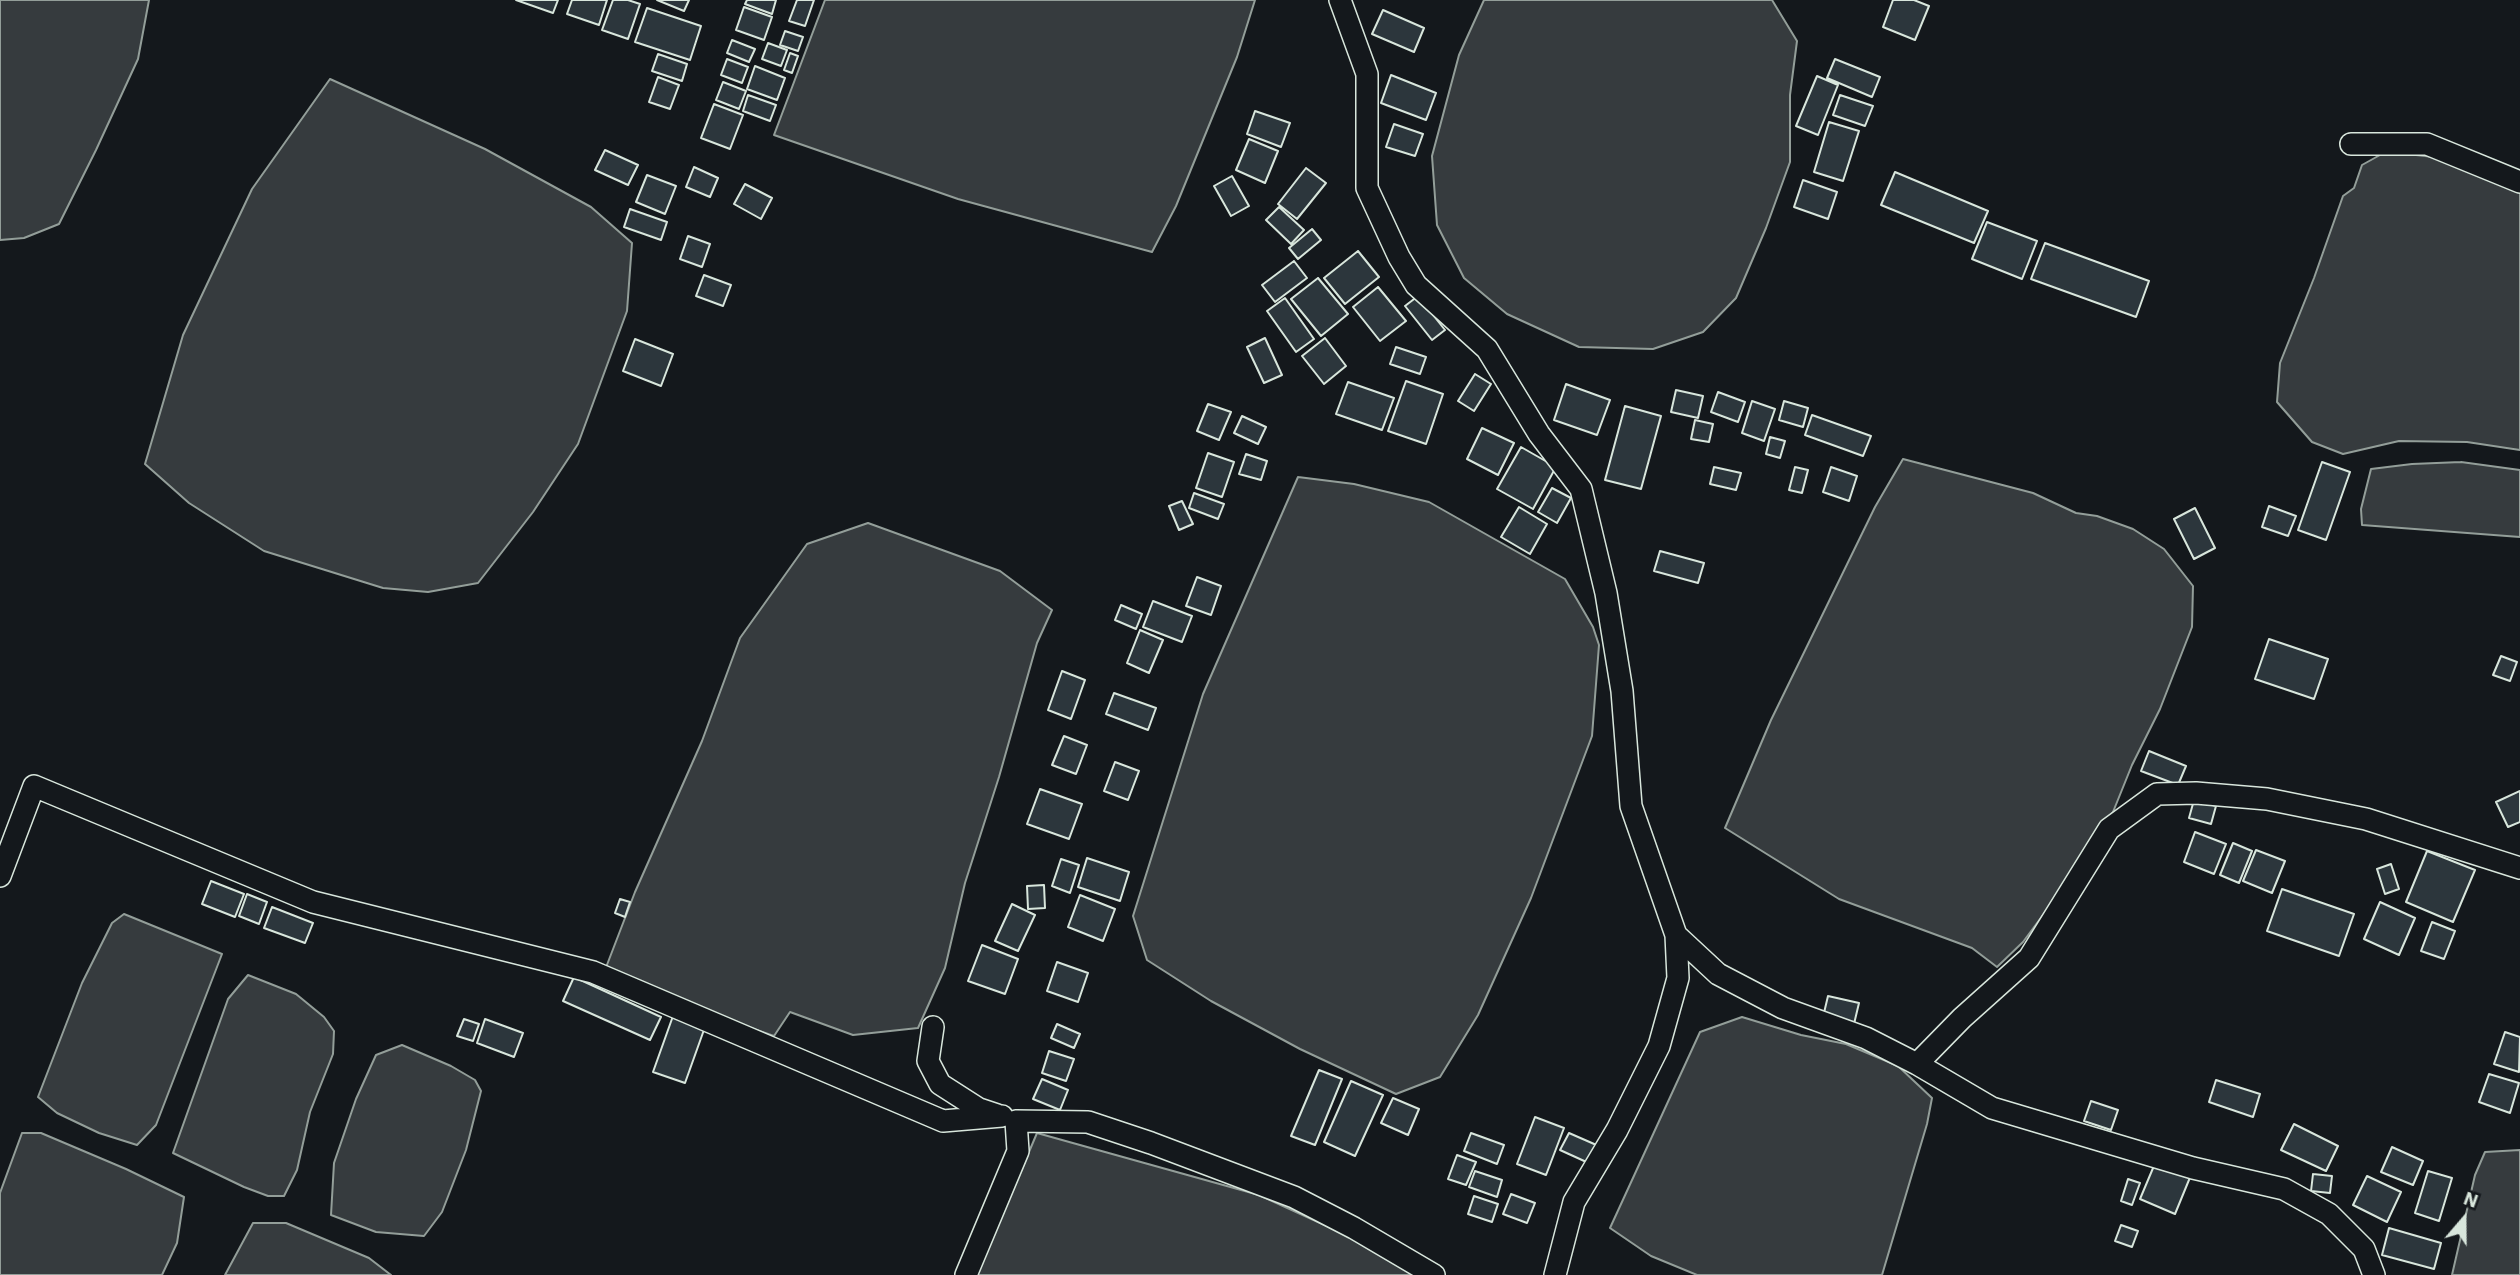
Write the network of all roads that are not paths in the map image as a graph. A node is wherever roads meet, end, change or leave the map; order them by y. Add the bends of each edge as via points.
1 (1340, 0) edge
2 (2351, 144) dead end
3 (2520, 182) edge
4 (2520, 868) edge
5 (0, 876) edge
6 (1676, 934) junction
7 (933, 1027) dead end
8 (1917, 1064) junction
9 (1009, 1119) junction
10 (966, 1275) edge
11 (1434, 1275) edge
12 (1555, 1275) edge
13 (2374, 1275) edge

1 - 6 street via 1367,74 1367,188 1399,257 1416,285 1487,349 1539,434 1581,489 1606,593 1622,691 1631,806
2 - 3 street via 2427,144
4 - 8 street via 2366,819 2267,799 2157,794 2109,829 2029,958
5 - 9 street via 34,786 313,902 593,972 943,1121
6 - 8 street via 1718,974 1783,1008 1866,1038
6 - 12 street via 1678,978 1658,1046 1617,1130 1574,1202
7 - 9 street via 928,1061 940,1084 979,1109
8 - 13 street via 1992,1108 2204,1171 2284,1189 2329,1214 2364,1249
9 - 10 street via 1018,1151
9 - 11 street via 1088,1122 1151,1143 1294,1197

